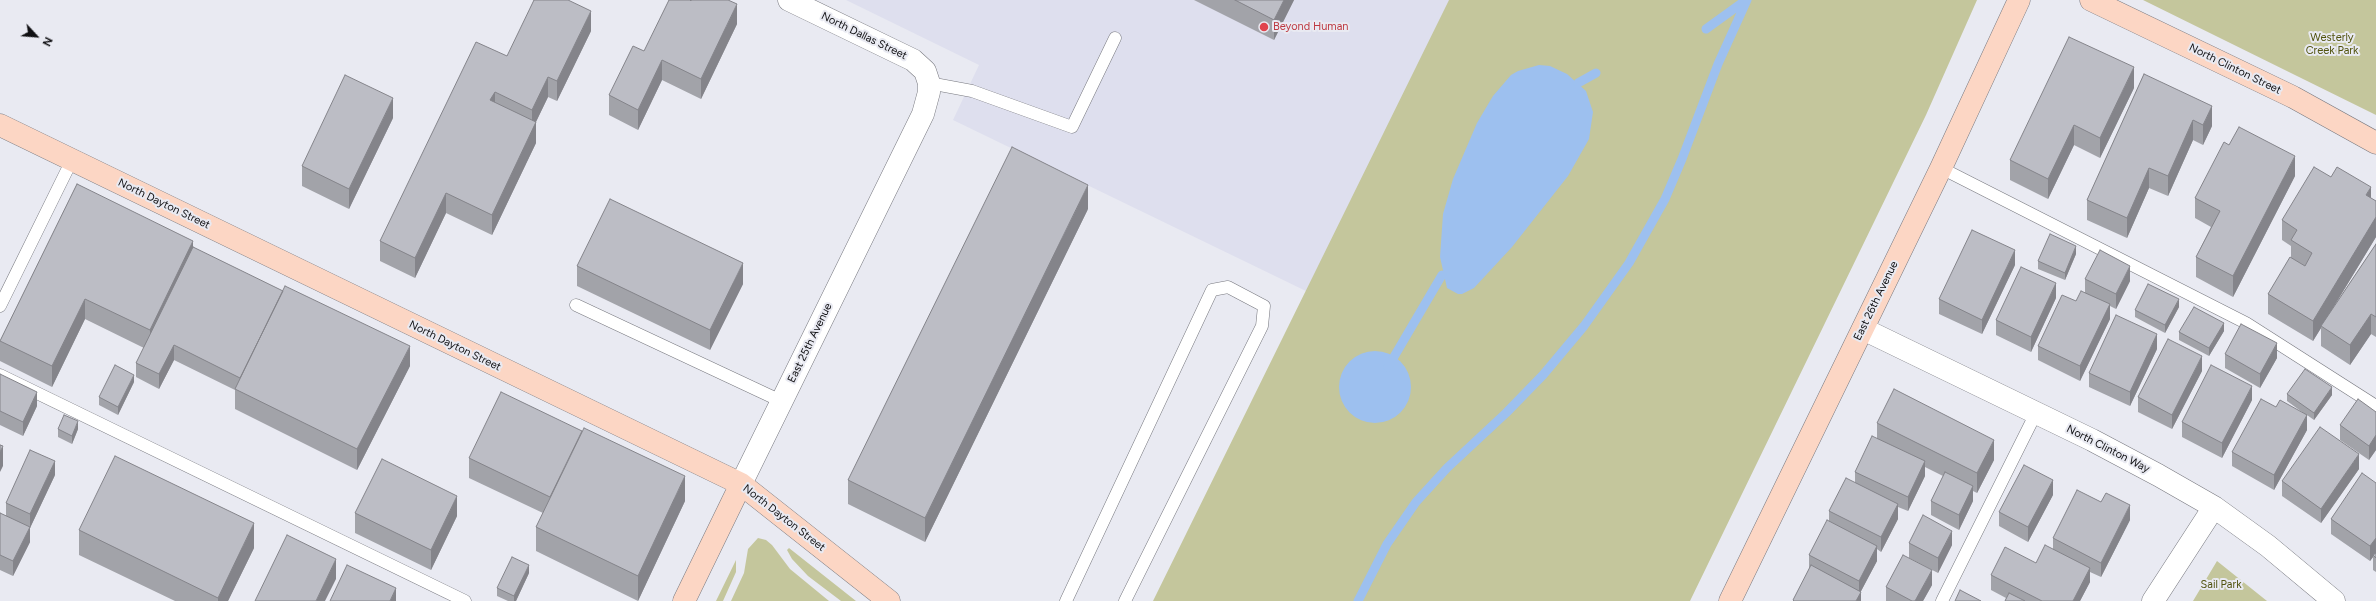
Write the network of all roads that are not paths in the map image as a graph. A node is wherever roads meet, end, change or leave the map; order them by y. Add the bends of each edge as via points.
1 (789, 0) edge
2 (2019, 0) edge
3 (2091, 0) edge
4 (1115, 38) dead end
5 (929, 83) junction
6 (0, 125) edge
7 (2376, 143) edge
8 (72, 160) junction
9 (1941, 168) junction
10 (576, 305) dead end
11 (0, 306) edge
12 (1863, 329) junction
13 (0, 375) edge
14 (781, 401) junction
15 (2376, 406) edge
16 (2036, 413) junction
17 (741, 484) junction
18 (2214, 507) junction
19 (465, 601) edge
20 (684, 601) edge
21 (888, 601) edge
22 (1066, 601) edge
23 (1125, 601) edge
24 (1730, 601) edge
25 (1942, 601) edge
26 (2152, 601) edge
27 (2334, 601) edge

1 - 5 street, North Dallas Street via 913,60 925,71
2 - 9 street, East 26th Avenue
3 - 7 street, North Clinton Street via 2293,97
4 - 5 lane via 1072,127 972,91
5 - 14 street, East 25th Avenue via 929,96 922,114
6 - 8 street, North Dayton Street
8 - 11 lane
8 - 17 street, North Dayton Street
9 - 12 street, East 26th Avenue
9 - 15 lane via 2246,323
10 - 14 lane
12 - 16 street, North Clinton Way
12 - 24 street, East 26th Avenue
13 - 19 lane
14 - 17 street, East 25th Avenue
16 - 18 street, North Clinton Way
16 - 25 lane
17 - 20 street, East 25th Avenue
17 - 21 street, North Dayton Street
18 - 26 street
18 - 27 street, North Clinton Way via 2268,546
22 - 23 lane via 1212,290 1228,287 1264,306 1262,326

